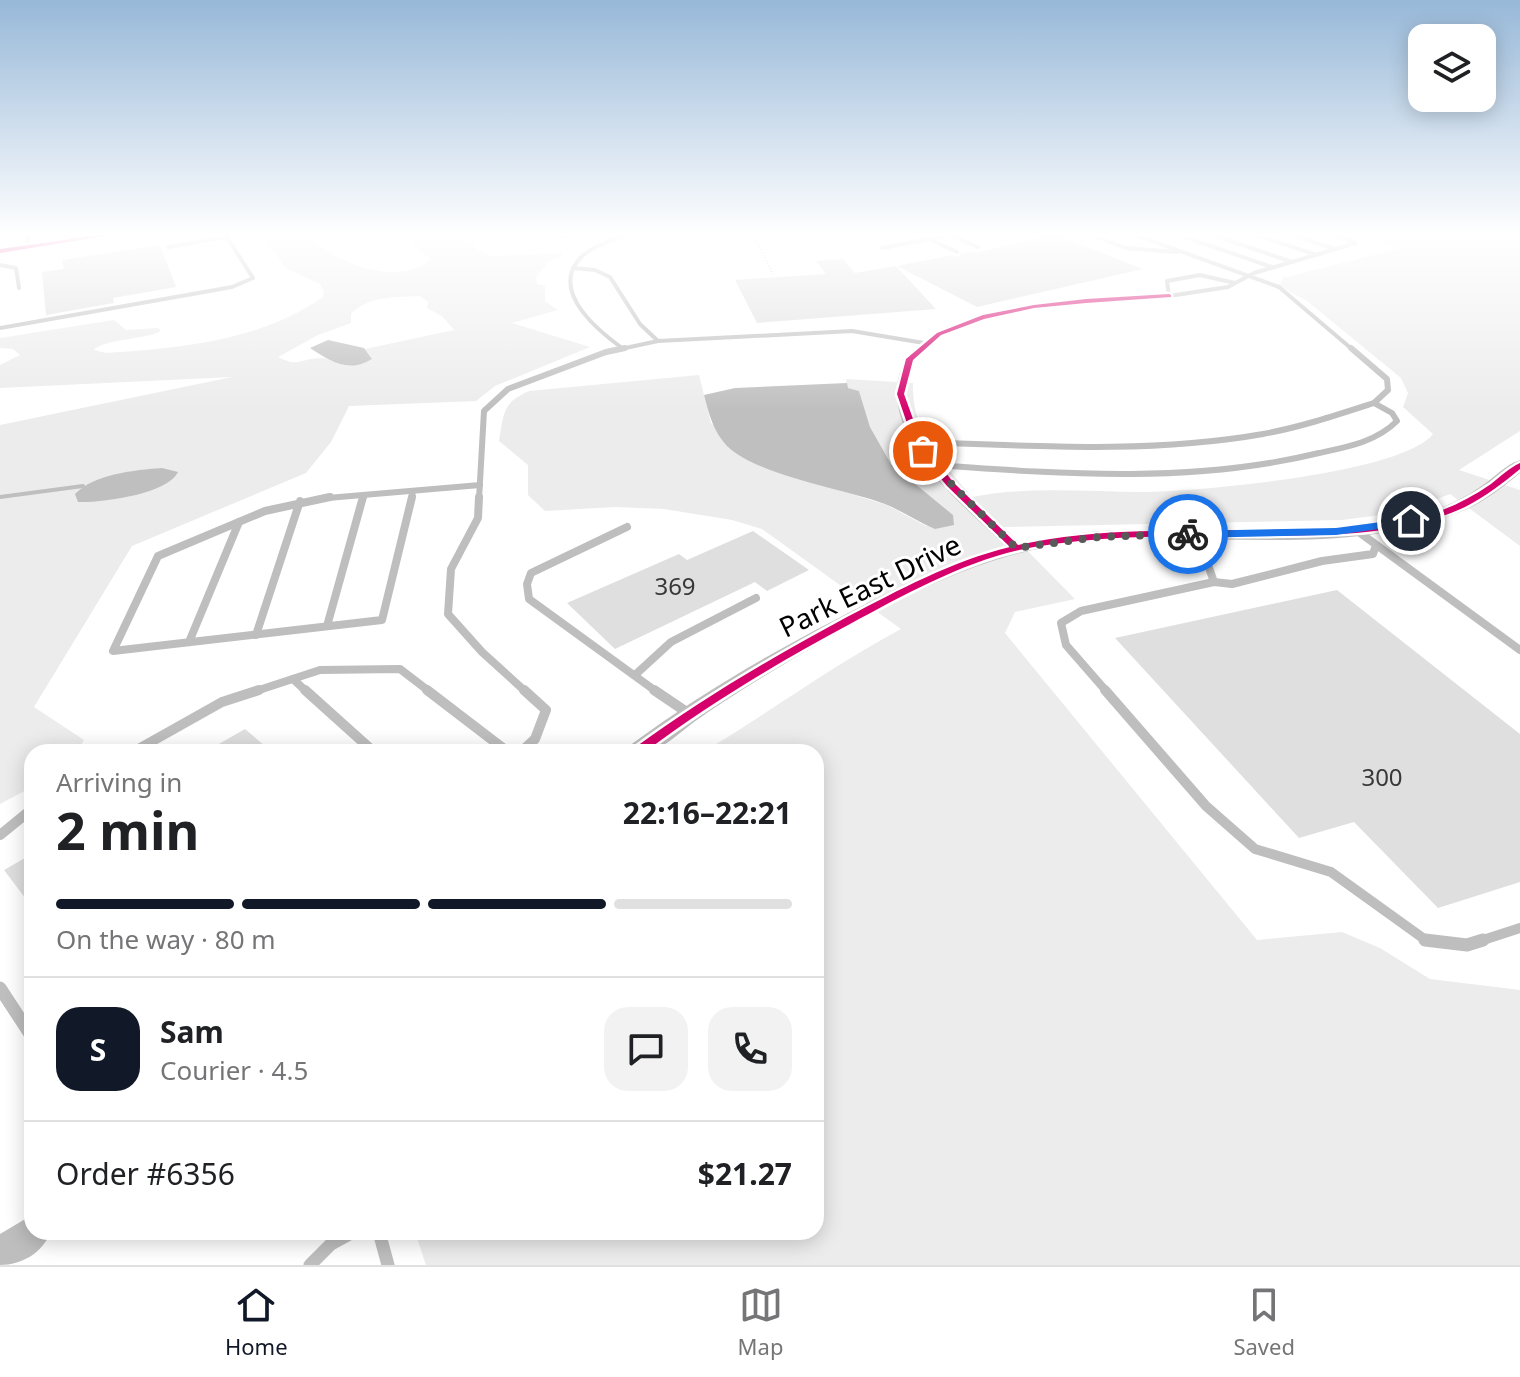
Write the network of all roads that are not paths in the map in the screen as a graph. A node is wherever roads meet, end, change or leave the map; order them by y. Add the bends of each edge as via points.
1 (198, 293) edge
2 (574, 293) edge
3 (620, 293) edge
4 (1196, 293) edge
5 (1289, 293) edge
6 (1169, 296) joint
7 (0, 328) edge
8 (658, 341) junction
9 (924, 343) junction
10 (622, 348) junction
11 (1374, 403) junction
12 (917, 442) junction
13 (934, 465) junction
14 (1520, 465) edge
15 (480, 485) junction
16 (413, 491) junction
17 (364, 495) junction
18 (300, 501) junction
19 (239, 522) junction
20 (627, 527) dead end
21 (1356, 530) junction
22 (1197, 534) junction
23 (1376, 545) junction
24 (1016, 548) junction
25 (1214, 582) junction
26 (756, 598) dead end
27 (327, 626) junction
28 (256, 635) junction
29 (189, 642) junction
30 (1520, 650) edge
31 (635, 675) junction
32 (293, 679) junction
33 (688, 713) junction
34 (147, 744) edge
35 (365, 744) edge
36 (495, 744) edge
37 (530, 744) edge
38 (647, 744) edge
39 (24, 816) edge
40 (0, 835) edge
41 (1520, 928) edge
42 (0, 988) edge
43 (24, 1025) edge
44 (24, 1238) edge
45 (338, 1240) edge
46 (381, 1240) edge
47 (0, 1255) edge
48 (310, 1265) edge
49 (388, 1265) edge

1 - 7 lane
2 - 10 lane via 586,320
3 - 8 lane
4 - 6 lane
5 - 11 lane via 1387,379 1388,390
6 - 9 street via 1011,311 958,325
8 - 9 lane via 852,331
8 - 10 lane
9 - 12 street via 910,358 902,382 903,410
10 - 15 lane via 495,398 484,411
11 - 12 lane via 1331,420 1270,434 1169,444 1075,448
11 - 13 lane via 1397,421 1372,439 1253,465 1064,473
12 - 13 street
13 - 24 street
14 - 21 street, Park East Drive via 1459,506
15 - 16 lane
15 - 37 lane via 478,518 451,569 448,614 546,710
16 - 17 lane
16 - 27 lane via 382,620
17 - 18 lane
17 - 27 lane
18 - 19 lane
18 - 28 lane
19 - 29 lane
19 - 29 lane via 158,556 113,651
20 - 31 lane via 531,573 527,584 529,599
21 - 22 street, Park East Drive
21 - 23 lane
22 - 24 street, Park East Drive via 1098,537
22 - 25 lane
23 - 25 lane via 1373,554 1232,584
23 - 30 lane
24 - 33 street, Park East Drive via 929,578
25 - 41 lane via 1081,611 1061,623 1066,645 1206,806 1255,849 1331,872 1427,941 1467,945
26 - 31 lane via 671,642
27 - 28 lane
28 - 29 lane
31 - 33 lane
32 - 34 lane via 222,702
32 - 35 lane
32 - 36 lane via 320,670 400,669
33 - 38 street, Park East Drive
39 - 40 lane
42 - 43 lane
44 - 47 street
45 - 48 lane
46 - 49 lane

